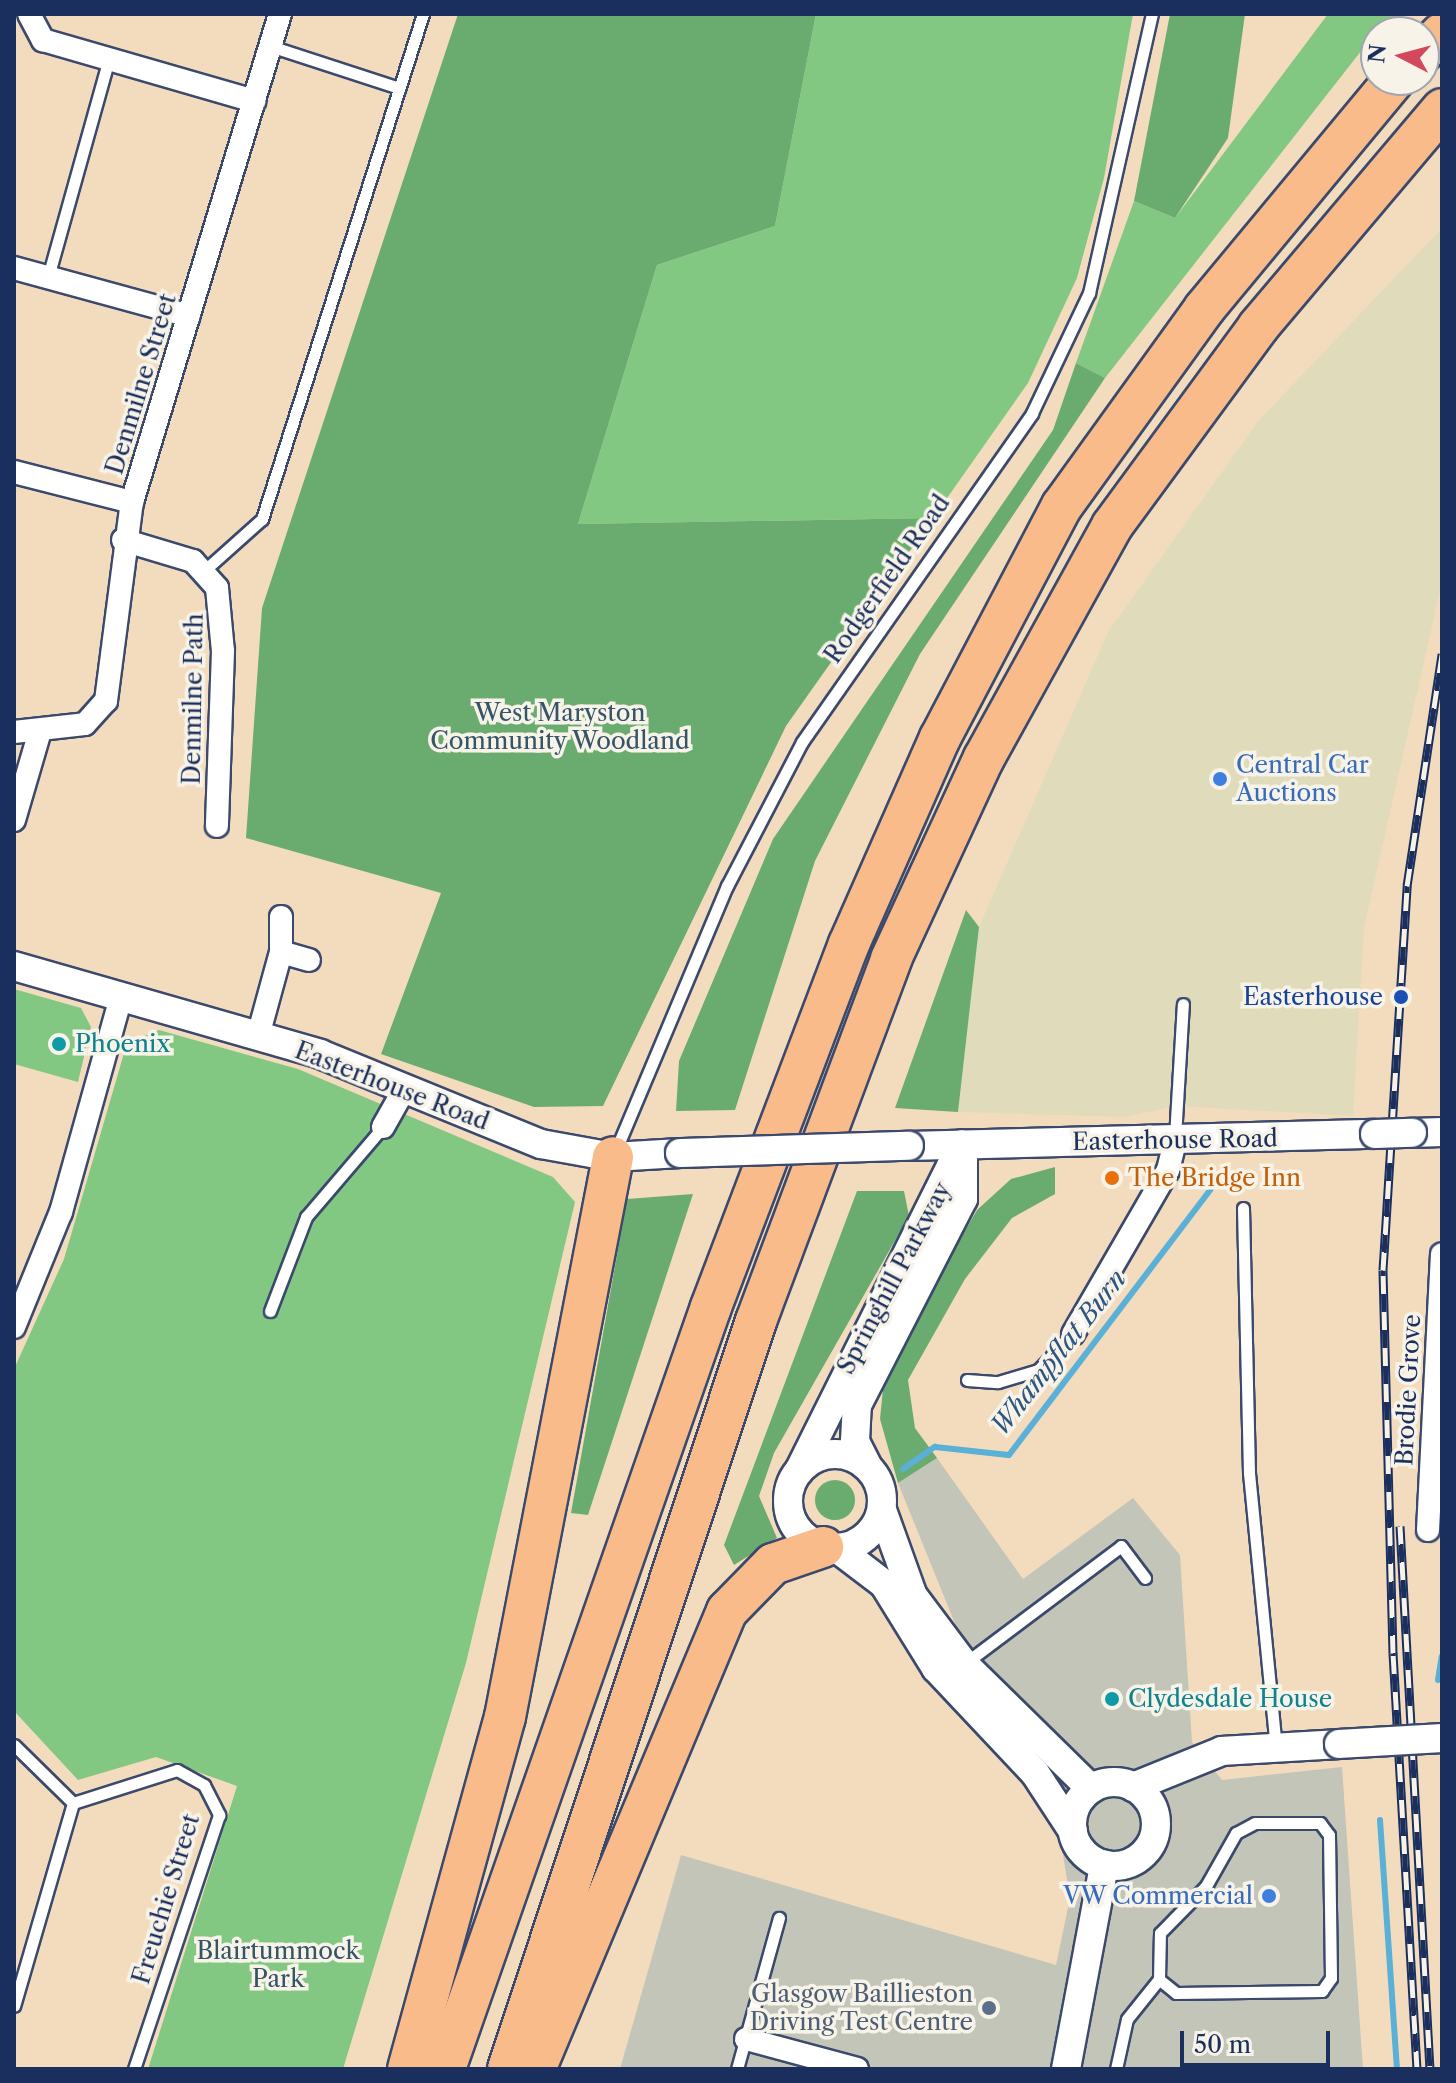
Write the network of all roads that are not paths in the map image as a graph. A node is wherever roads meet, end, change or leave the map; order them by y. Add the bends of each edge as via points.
1 (29, 14) edge
2 (280, 14) edge
3 (423, 14) edge
4 (1152, 14) edge
5 (270, 46) junction
6 (109, 59) junction
7 (399, 88) junction
8 (1381, 96) edge
9 (254, 101) junction
10 (1442, 109) edge
11 (14, 268) edge
12 (48, 277) junction
13 (189, 316) junction
14 (14, 472) edge
15 (132, 502) junction
16 (123, 540) junction
17 (206, 569) junction
18 (40, 731) junction
19 (14, 732) edge
20 (14, 820) edge
21 (217, 826) dead end
22 (281, 917) dead end
23 (281, 952) junction
24 (309, 960) dead end
25 (14, 966) edge
26 (121, 997) junction
27 (1183, 1004) dead end
28 (258, 1036) junction
29 (405, 1088) junction
30 (383, 1127) joint
31 (1442, 1132) edge
32 (1175, 1141) junction
33 (962, 1144) junction
34 (613, 1157) junction
35 (1243, 1208) dead end
36 (1442, 1254) edge
37 (270, 1311) dead end
38 (17, 1314) edge
39 (1073, 1334) joint
40 (967, 1380) dead end
41 (868, 1467) junction
42 (799, 1471) junction
43 (882, 1510) junction
44 (1428, 1530) dead end
45 (831, 1548) junction
46 (1145, 1578) dead end
47 (964, 1664) junction
48 (1442, 1738) edge
49 (14, 1745) edge
50 (1276, 1750) junction
51 (1133, 1787) junction
52 (1091, 1789) junction
53 (73, 1803) junction
54 (1073, 1831) junction
55 (1104, 1865) junction
56 (779, 1918) dead end
57 (1159, 1979) junction
58 (14, 2006) edge
59 (746, 2039) junction
60 (134, 2069) edge
61 (408, 2069) edge
62 (445, 2069) edge
63 (508, 2069) edge
64 (535, 2069) edge
65 (737, 2069) edge
66 (857, 2069) edge
67 (1066, 2069) edge
68 (1116, 2069) edge

1 - 6 street via 43,40
2 - 5 street, Denmilne Street
3 - 7 lane
4 - 34 lane, Rodgerfield Road via 1121,171 1076,320 1032,413 802,742 727,886
5 - 7 lane
5 - 9 street, Denmilne Street
6 - 9 street
6 - 12 lane
7 - 17 lane via 262,519
8 - 62 highway via 1204,309 1062,506 940,738 849,944 716,1293
9 - 13 street, Denmilne Street
10 - 63 highway via 1258,327 1112,526 984,758 891,959 756,1321
11 - 12 street
12 - 13 street
13 - 15 street, Denmilne Street
14 - 15 street
15 - 16 street, Denmilne Street
16 - 17 street
16 - 18 street, Denmilne Street via 106,701 85,724
17 - 21 street, Denmilne Path via 223,611
18 - 19 street, Denmilne Street
18 - 20 street
22 - 23 street
23 - 24 street
23 - 28 street
25 - 26 street, Easterhouse Road
26 - 28 street, Easterhouse Road
26 - 38 street via 61,1212
27 - 32 lane
28 - 29 street, Easterhouse Road
29 - 30 street
29 - 34 street, Easterhouse Road via 541,1144
30 - 37 lane via 306,1217
31 - 32 street, Easterhouse Road, bridge
32 - 33 street, Easterhouse Road
32 - 39 street via 1168,1170
33 - 34 street, Easterhouse Road, bridge
33 - 41 street, Springhill Parkway via 963,1199 857,1405 855,1441
33 - 42 street, Springhill Parkway
34 - 61 highway via 505,1717
35 - 50 lane via 1249,1473
36 - 44 street, Brodie Grove
39 - 40 lane via 1038,1370 998,1382
41 - 42 street via 840,1454
41 - 43 street, Springhill Parkway
42 - 45 street, Springhill Parkway via 790,1515
43 - 45 street via 867,1537
43 - 47 street, Springhill Parkway via 913,1596
45 - 54 street, Springhill Parkway via 884,1584 936,1668 1035,1773
45 - 64 highway via 773,1564 737,1595 722,1621
46 - 47 lane via 1121,1546
47 - 52 street, Springhill Parkway
48 - 50 street, bridge
49 - 53 lane
50 - 51 street via 1222,1751
51 - 52 street via 1112,1782
51 - 55 street via 1152,1806 1155,1832 1131,1863
52 - 54 street via 1075,1807
53 - 58 lane
53 - 60 lane, Freuchie Street via 177,1770 204,1785 219,1815
54 - 55 street via 1083,1853
55 - 67 street
56 - 59 lane
57 - 57 lane via 1160,1933 1206,1886 1236,1833 1255,1823 1320,1823 1329,1835 1331,1978 1322,1991 1176,1993
57 - 68 lane via 1127,2019
59 - 65 lane
59 - 66 street

